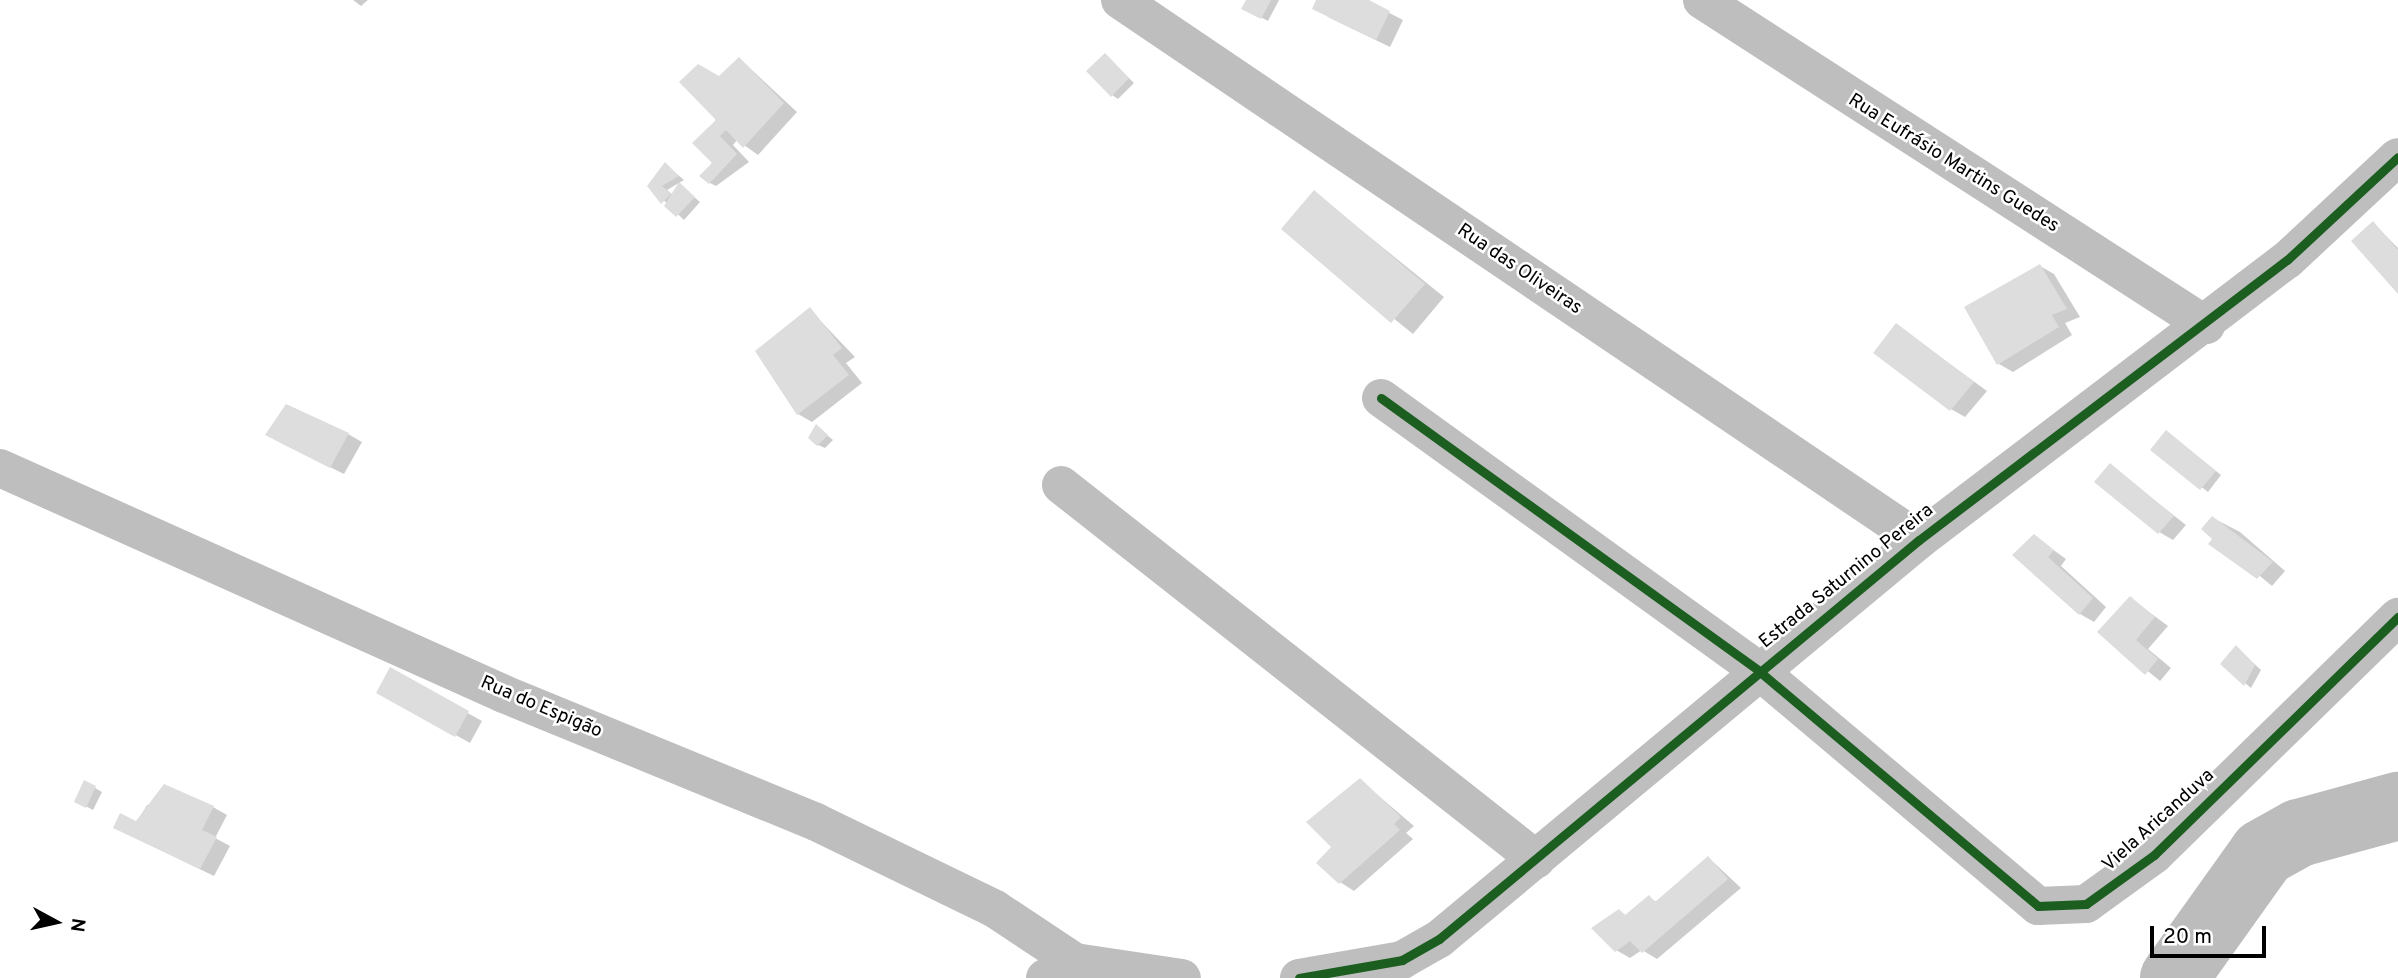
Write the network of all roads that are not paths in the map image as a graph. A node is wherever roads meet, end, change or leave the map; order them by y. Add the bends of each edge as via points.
1 (1120, 0) edge
2 (1702, 0) edge
3 (2398, 157) edge
4 (2206, 325) junction
5 (1381, 398) dead end
6 (0, 468) edge
7 (1060, 485) dead end
8 (1919, 540) junction
9 (2398, 617) edge
10 (1759, 671) junction
11 (1535, 859) junction
12 (1060, 970) edge
13 (1182, 978) edge
14 (1299, 978) edge

1 - 8 street, Rua das Oliveiras
2 - 4 street, Rua Eufrásio Martins Guedes
3 - 4 street, Estrada Saturnino Pereira via 2287,260
4 - 8 street, Estrada Saturnino Pereira
5 - 10 street, Viela Aricanduva
6 - 12 street, Rua do Espigão via 504,694 816,822 995,909
7 - 11 street
8 - 10 street, Estrada Saturnino Pereira
9 - 10 street, Viela Aricanduva via 2154,855 2086,904 2060,909 2038,906 1996,874
10 - 11 street, Estrada Saturnino Pereira
11 - 14 street, Estrada Saturnino Pereira via 1439,939 1402,960
12 - 13 street

